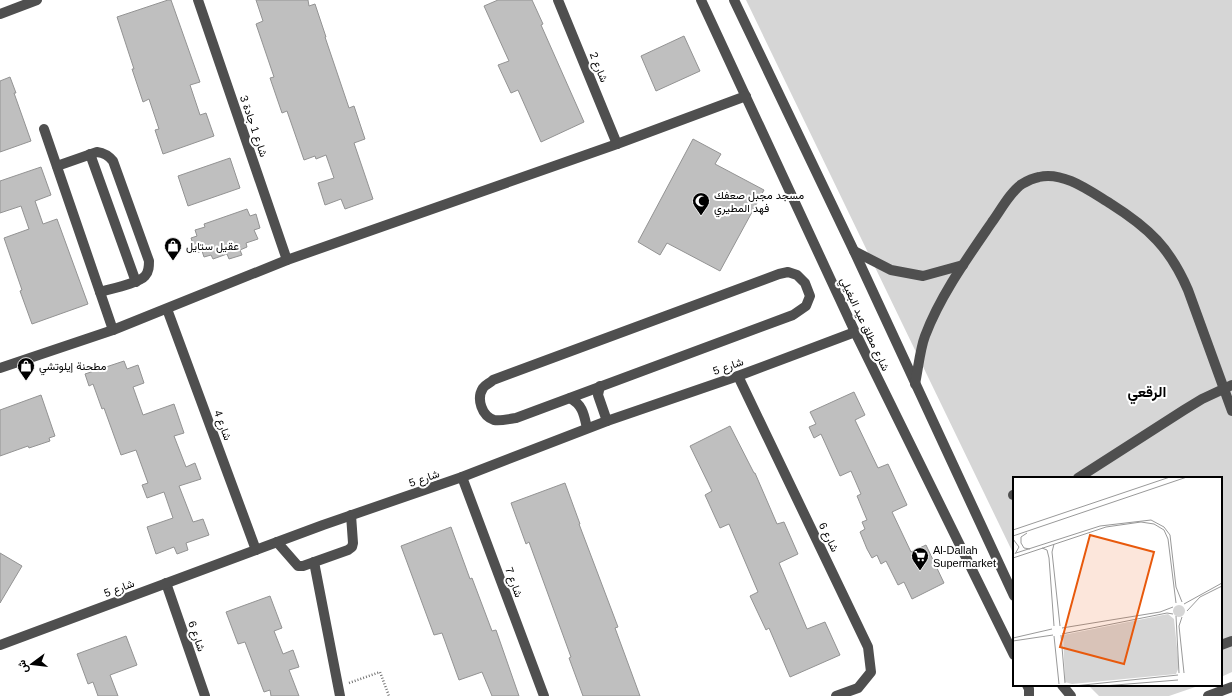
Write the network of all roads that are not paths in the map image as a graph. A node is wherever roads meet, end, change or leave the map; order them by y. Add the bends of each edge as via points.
1 (37, 0) edge
2 (198, 0) edge
3 (558, 0) edge
4 (701, 0) edge
5 (734, 0) edge
6 (0, 14) edge
7 (746, 96) junction
8 (44, 129) dead end
9 (617, 144) junction
10 (90, 154) junction
11 (57, 166) junction
12 (854, 250) junction
13 (287, 260) junction
14 (963, 266) junction
15 (136, 282) junction
16 (100, 292) junction
17 (167, 309) junction
18 (113, 330) junction
19 (855, 332) junction
20 (0, 368) edge
21 (738, 376) junction
22 (915, 384) junction
23 (600, 386) junction
24 (1228, 387) edge
25 (570, 398) junction
26 (1232, 411) edge
27 (607, 421) junction
28 (587, 428) junction
29 (462, 477) junction
30 (1080, 477) edge
31 (351, 515) junction
32 (276, 542) junction
33 (256, 550) junction
34 (314, 562) junction
35 (166, 583) junction
36 (1013, 594) edge
37 (1232, 641) edge
38 (1222, 645) edge
39 (0, 646) edge
40 (1013, 653) edge
41 (1028, 686) edge
42 (1063, 686) edge
43 (1232, 687) edge
44 (340, 692) edge
45 (205, 696) edge
46 (544, 696) edge
47 (836, 696) edge
48 (1030, 696) edge
49 (1071, 696) edge
50 (1208, 696) edge

1 - 6 street
2 - 13 street, شارع 1 جادة 3
3 - 9 street, شارع 2
4 - 7 street, شارع مطلق عيد البغيلي
5 - 12 street, شارع مطلق عيد البغيلي
7 - 9 street
7 - 19 street, شارع مطلق عيد البغيلي
8 - 11 street
9 - 13 street
10 - 11 street
10 - 15 street
10 - 15 street via 103,153 113,161 149,266 148,272
11 - 16 street
12 - 14 street via 891,270 923,276
12 - 22 street, شارع مطلق عيد البغيلي
13 - 17 street
14 - 22 street via 924,337
14 - 24 street via 1008,199 1022,184 1040,177 1059,177 1077,184 1131,217 1167,252 1188,290
15 - 16 street
16 - 18 street
17 - 18 street
17 - 33 street, شارع 4
18 - 20 street
19 - 21 street, شارع 5
19 - 40 street, شارع مطلق عيد البغيلي
21 - 27 street, شارع 5
21 - 47 street, شارع 6 via 868,647 871,672 858,688
22 - 36 street, شارع مطلق عيد البغيلي
23 - 25 street
23 - 25 street via 793,315 806,306 810,296 805,283 797,275 788,272 779,274 493,380 483,388 480,399 483,412 492,419 500,420 516,418
23 - 27 street via 598,394
24 - 26 street
24 - 30 street via 1184,410
25 - 28 street via 582,409
27 - 28 street, شارع 5
28 - 29 street, شارع 5
29 - 31 street, شارع 5
29 - 46 street, شارع 7
31 - 32 street, شارع 5
31 - 34 street via 352,547
32 - 33 street, شارع 5
32 - 34 street via 298,566
33 - 35 street, شارع 5
34 - 44 street
35 - 39 street, شارع 5
35 - 45 street, شارع 6
37 - 38 street
41 - 48 street
42 - 49 street
43 - 50 street

